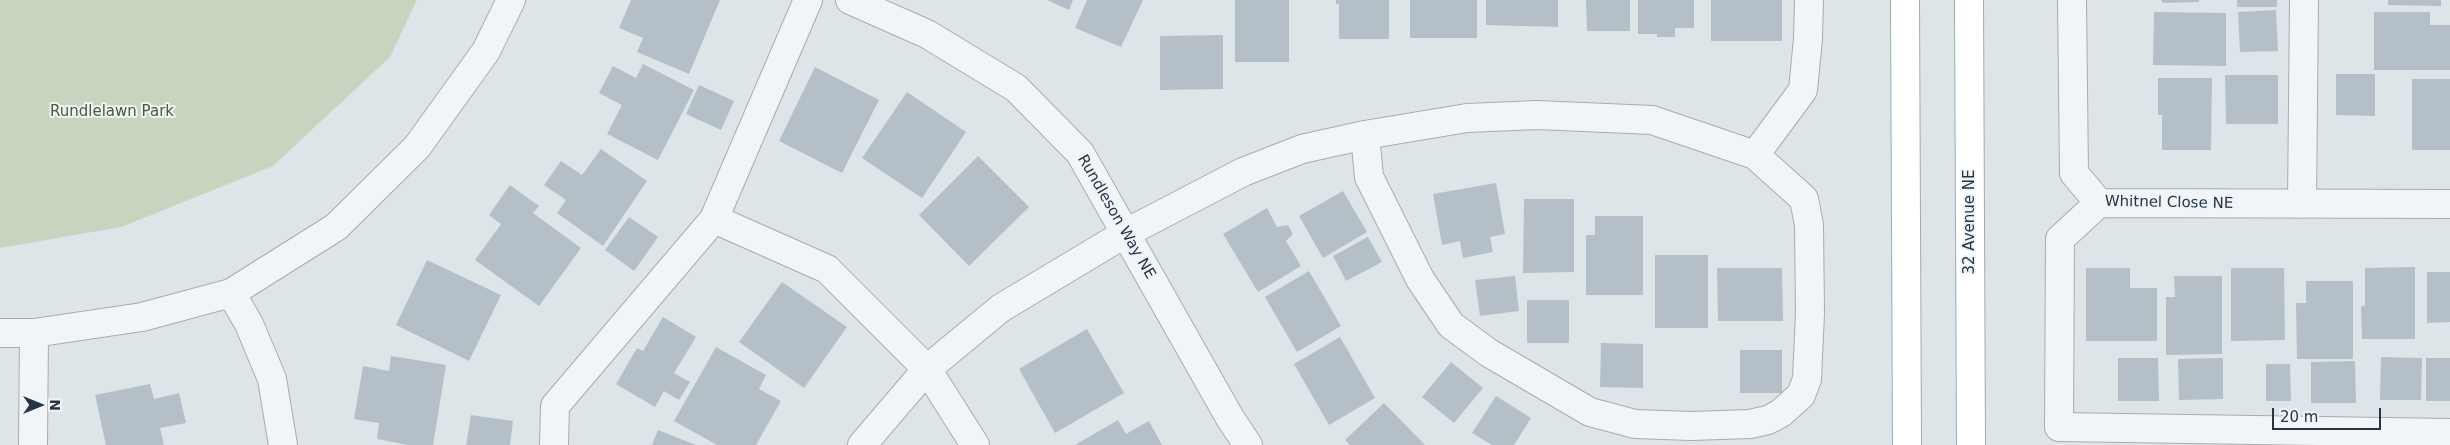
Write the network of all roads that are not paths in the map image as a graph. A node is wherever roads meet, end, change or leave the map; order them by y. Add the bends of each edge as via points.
1 (511, 0) edge
2 (808, 0) edge
3 (850, 0) edge
4 (1809, 0) edge
5 (1905, 0) edge
6 (1968, 0) edge
7 (2072, 0) edge
8 (2304, 0) edge
9 (1365, 135) junction
10 (1755, 155) junction
11 (2099, 203) junction
12 (2302, 204) junction
13 (2450, 204) edge
14 (714, 220) junction
15 (1126, 233) junction
16 (231, 293) junction
17 (0, 333) edge
18 (34, 333) junction
19 (927, 369) junction
20 (2450, 433) edge
21 (33, 445) edge
22 (283, 445) edge
23 (554, 445) edge
24 (862, 445) edge
25 (975, 445) edge
26 (1248, 445) edge
27 (1907, 445) edge
28 (1972, 445) edge

1 - 16 street via 486,51 417,148 336,227
2 - 14 street
3 - 15 street, Rundleson Way NE via 927,34 1016,88 1080,153
4 - 10 street via 1803,90
5 - 27 main road
6 - 28 main road, 32 Avenue NE
7 - 11 street, Whitnel Close NE via 2074,173
8 - 12 street
9 - 10 street via 1467,118 1537,115 1652,120
9 - 10 street via 1369,177 1420,279 1451,325 1489,353 1590,412 1644,424 1692,426 1759,422 1781,413 1801,395 1807,379 1809,225 1804,199
9 - 15 street via 1302,149 1243,172
11 - 12 street, Whitnel Close NE
11 - 20 street via 2060,239 2059,427
12 - 13 street, Whitnel Close NE
14 - 19 street via 827,269
14 - 23 street via 555,406
15 - 19 street via 1001,308
15 - 26 street, Rundleson Way NE
16 - 18 street via 142,316
16 - 22 street via 249,324 272,379
17 - 18 street
18 - 21 street
19 - 24 street
19 - 25 street

